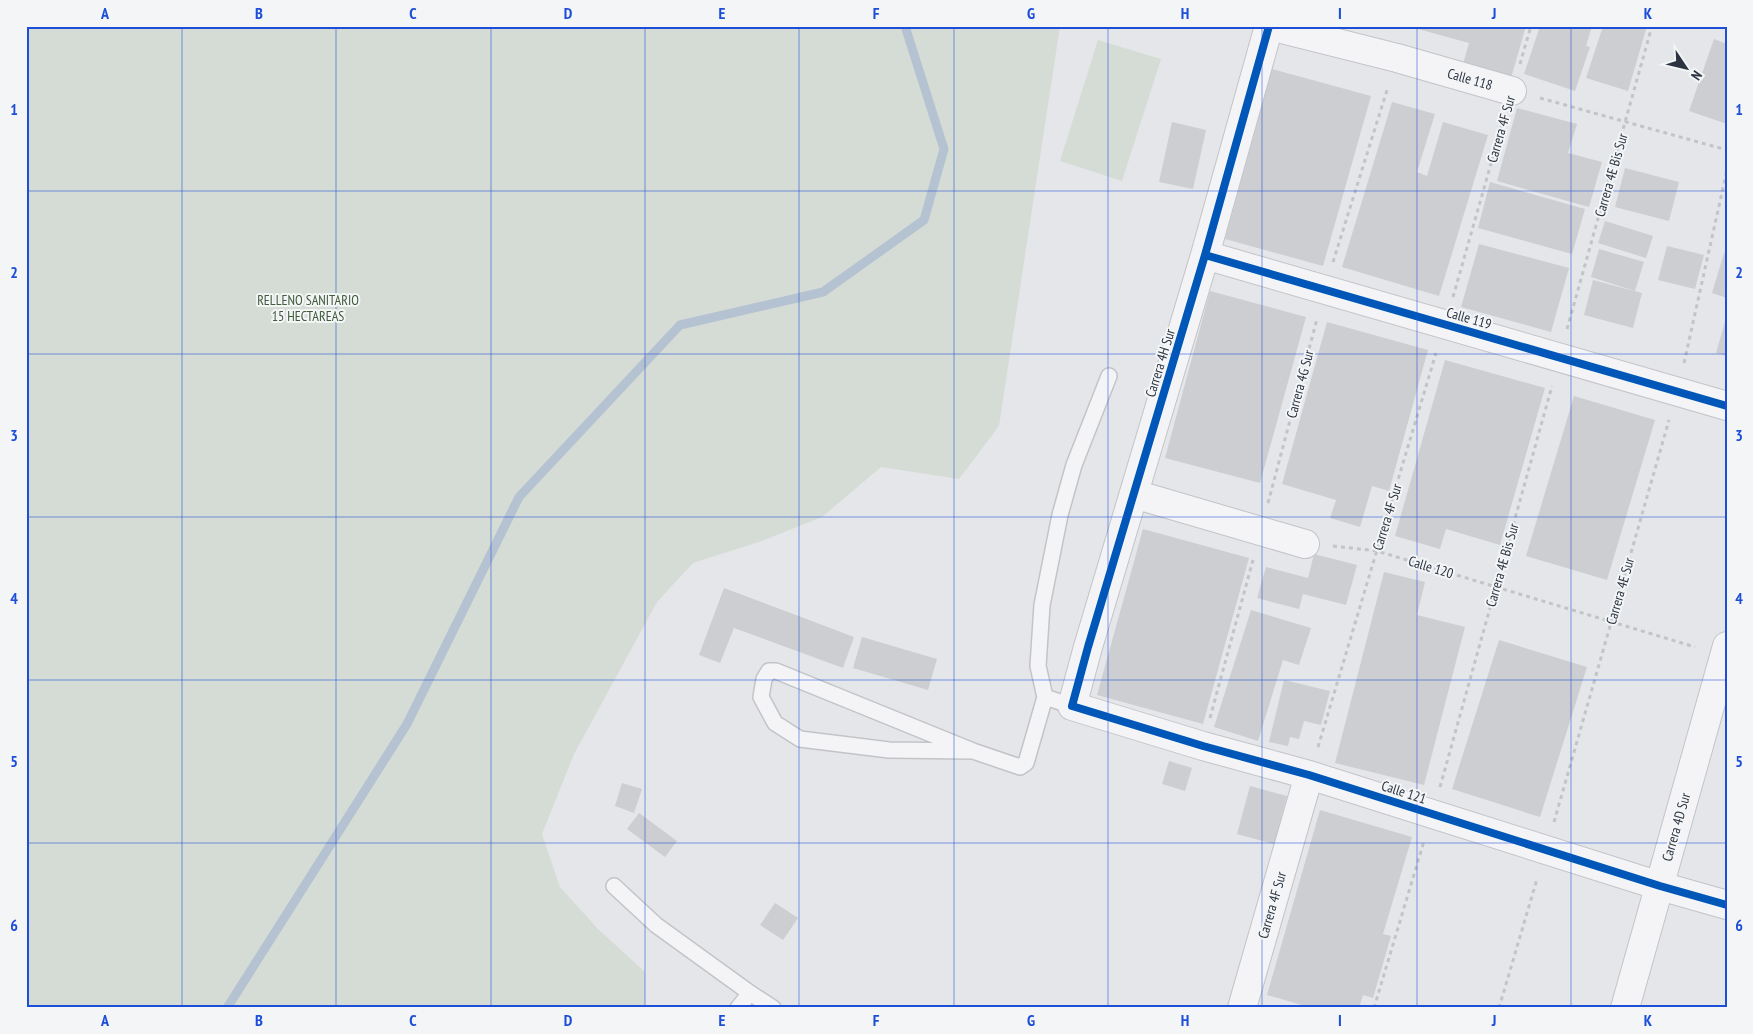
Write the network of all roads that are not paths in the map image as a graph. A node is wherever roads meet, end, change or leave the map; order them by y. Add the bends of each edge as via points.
1 (1269, 26) edge
2 (1512, 91) road end
3 (1205, 255) junction
4 (1108, 376) dead end
5 (1727, 406) edge
6 (1134, 494) junction
7 (1305, 544) road end
8 (1725, 651) edge
9 (1045, 697) junction
10 (1072, 706) junction
11 (973, 751) junction
12 (1309, 775) junction
13 (614, 886) dead end
14 (1660, 886) junction
15 (1727, 905) edge
16 (750, 993) junction
17 (738, 1008) edge
18 (774, 1008) edge
19 (1242, 1008) edge
20 (1625, 1008) edge

1 - 2 street, Calle 118
1 - 3 street, Carrera 4H Sur
3 - 5 street, Calle 119
3 - 6 street, Carrera 4H Sur
4 - 9 lane via 1074,465 1060,515 1042,606 1038,666
6 - 7 street
6 - 10 street, Carrera 4H Sur
8 - 14 street, Carrera 4D Sur
9 - 10 lane
9 - 11 lane via 1026,763 1020,767
10 - 12 street, Calle 121
11 - 11 lane via 889,750 800,738 775,723 761,697 764,679 769,671 776,671
12 - 14 street, Calle 121
12 - 19 street, Carrera 4F Sur
13 - 16 lane via 656,925
14 - 15 street, Calle 121
14 - 20 street, Carrera 4D Sur
16 - 17 lane
16 - 18 lane

